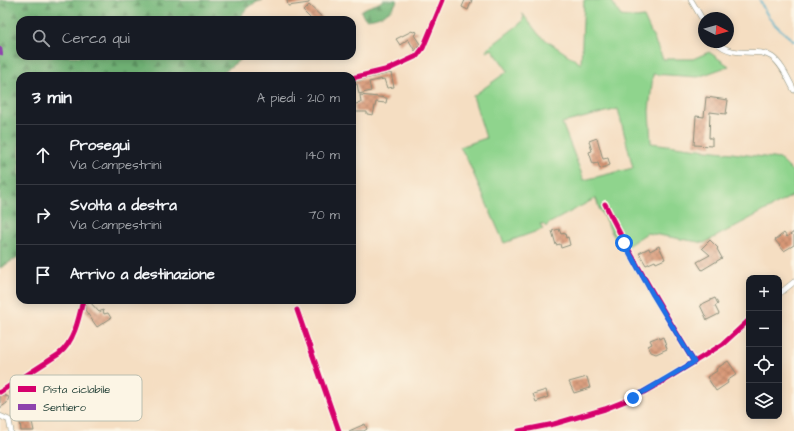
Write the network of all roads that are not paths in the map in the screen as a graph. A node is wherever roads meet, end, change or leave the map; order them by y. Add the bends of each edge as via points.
1 (443, 0) edge
2 (691, 0) edge
3 (698, 12) edge
4 (725, 48) edge
5 (356, 77) edge
6 (794, 90) edge
7 (605, 204) dead end
8 (794, 282) edge
9 (782, 292) edge
10 (82, 304) edge
11 (297, 310) dead end
12 (746, 323) edge
13 (694, 362) junction
14 (26, 375) edge
15 (10, 385) edge
16 (0, 392) edge
17 (0, 416) edge
18 (11, 431) edge
19 (339, 431) edge
20 (519, 431) edge

1 - 5 street via 423,48 417,56 389,69
2 - 3 street
4 - 6 street via 772,57
7 - 13 street via 653,295
8 - 9 street
10 - 14 street via 66,347
11 - 19 street
12 - 13 street via 723,344
13 - 20 street via 633,398 554,424
15 - 16 street
17 - 18 street via 8,420

